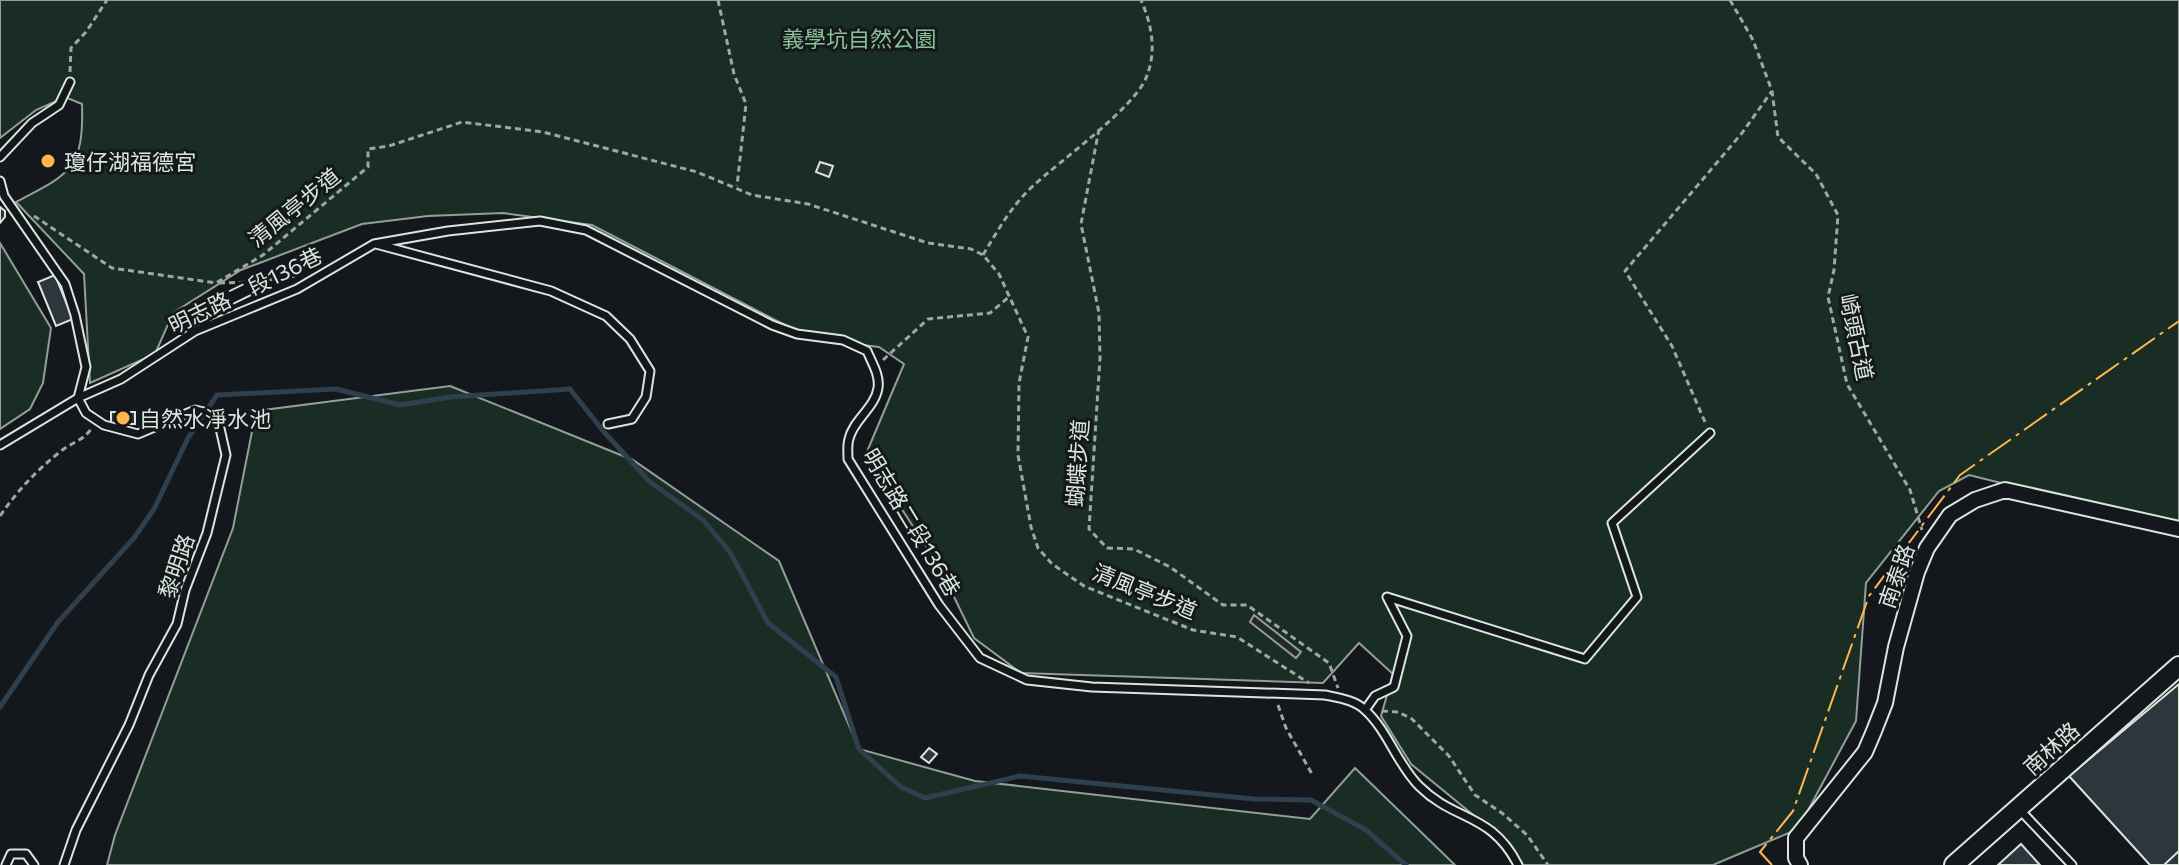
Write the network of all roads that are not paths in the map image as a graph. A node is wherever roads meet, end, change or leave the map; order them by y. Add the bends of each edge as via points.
1 (70, 82) road end
2 (0, 157) edge
3 (0, 181) edge
4 (374, 244) junction
5 (78, 398) junction
6 (608, 424) dead end
7 (1710, 433) road end
8 (0, 445) edge
9 (2179, 529) edge
10 (2179, 666) edge
11 (1366, 708) junction
12 (2019, 809) junction
13 (6, 865) edge
14 (34, 865) edge
15 (64, 865) edge
16 (1518, 865) edge
17 (1800, 865) edge
18 (1954, 865) edge
19 (2072, 865) edge

1 - 2 lane via 59,105 32,123
3 - 5 lane via 4,196 65,284 86,367
4 - 5 lane, 明志路二段136巷 via 297,289 195,331 121,379
4 - 6 lane via 551,291 606,316 630,339 650,371 646,397 632,419
4 - 11 lane, 明志路二段136巷 via 540,221 586,230 772,325 843,340 867,351 878,389 848,440 848,459 939,605 980,658 1027,680 1325,695
5 - 8 lane, 明志路二段136巷
5 - 15 lane, 黎明路 via 86,413 104,425 138,434 195,410 217,415 226,455 177,624
7 - 11 lane via 1612,523 1637,597 1585,659 1387,597 1407,636 1394,687 1375,696
9 - 17 street, 南泰路 via 2005,490 1950,515 1917,572 1874,731 1865,752 1796,838
10 - 12 street, 南林路
11 - 16 lane via 1417,785 1439,804 1491,829
12 - 18 street, 南林路
12 - 19 lane
13 - 14 lane via 11,854 26,854

